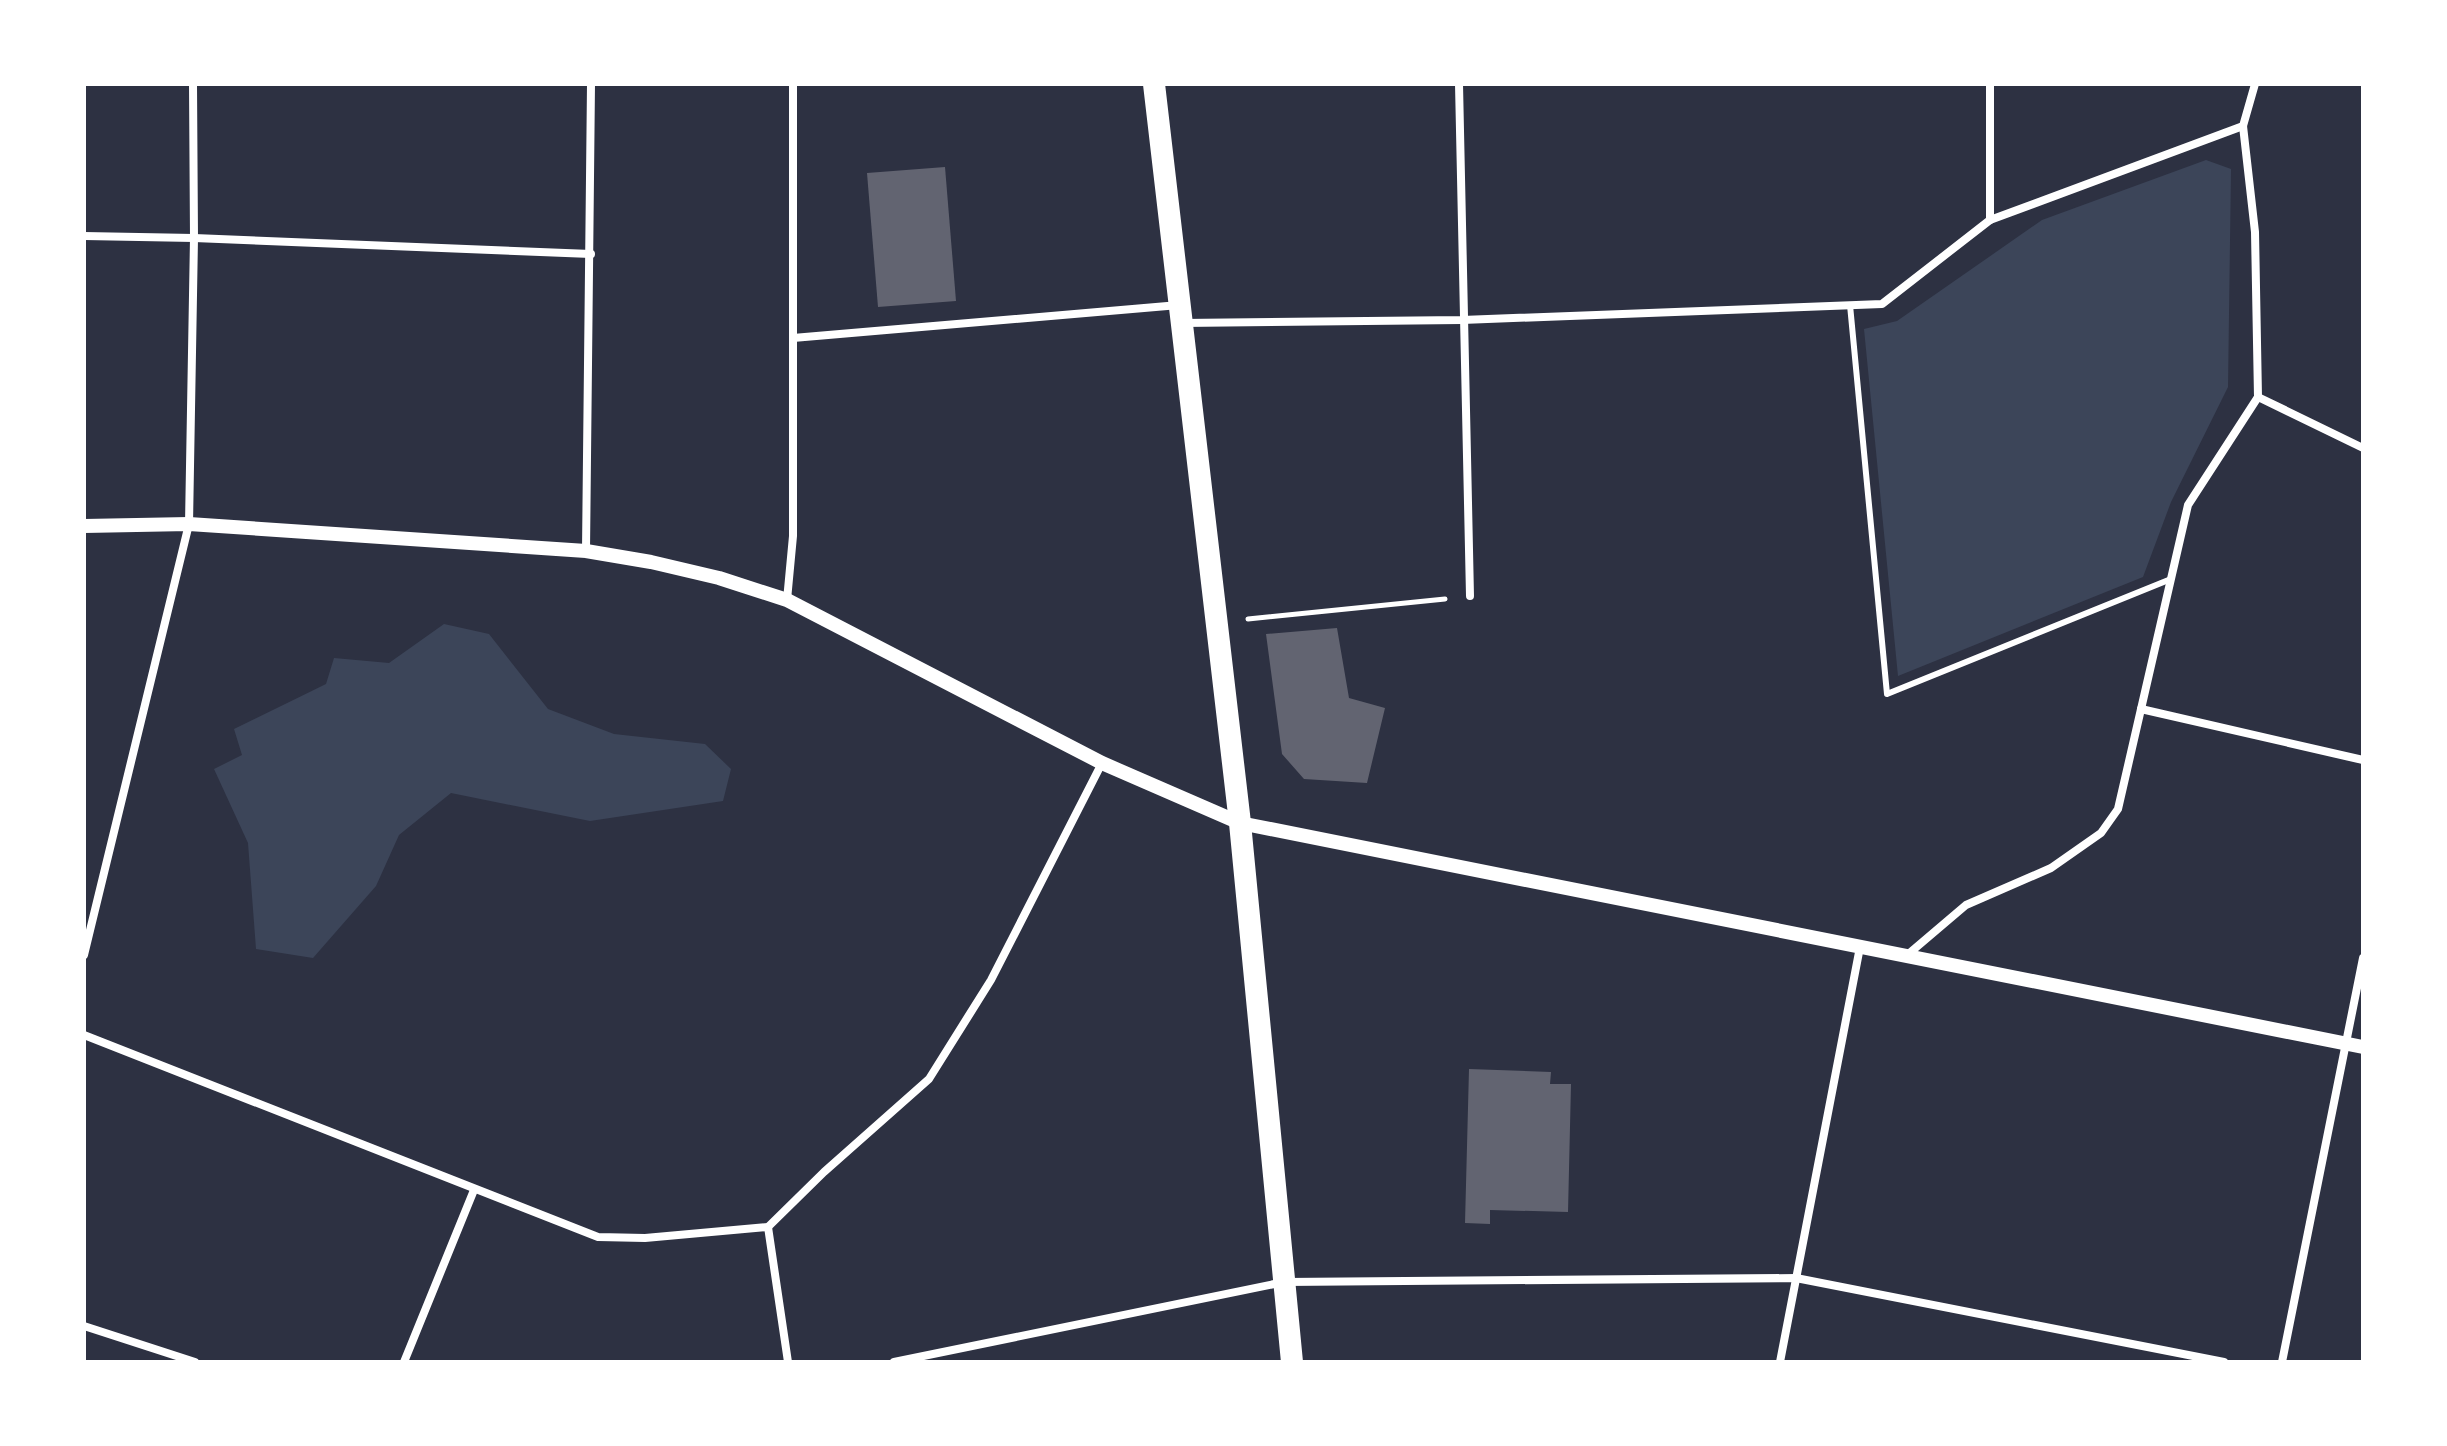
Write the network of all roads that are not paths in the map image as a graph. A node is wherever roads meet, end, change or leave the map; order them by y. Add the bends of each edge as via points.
1 (193, 84) edge
2 (591, 84) edge
3 (793, 84) edge
4 (1154, 84) edge
5 (1459, 84) edge
6 (1990, 84) edge
7 (2255, 84) edge
8 (2243, 126) junction
9 (1990, 220) junction
10 (84, 236) edge
11 (194, 238) junction
12 (591, 254) junction
13 (1850, 305) junction
14 (1181, 314) junction
15 (1462, 320) junction
16 (793, 338) junction
17 (2258, 397) junction
18 (2363, 448) edge
19 (189, 524) junction
20 (84, 526) edge
21 (586, 551) junction
22 (2171, 579) junction
23 (1470, 596) road end
24 (787, 600) junction
25 (2141, 709) junction
26 (2363, 760) edge
27 (1102, 763) junction
28 (1240, 823) junction
29 (1860, 947) junction
30 (84, 955) edge
31 (1906, 956) junction
32 (2363, 958) edge
33 (84, 1035) edge
34 (2344, 1044) junction
35 (2363, 1047) edge
36 (474, 1190) junction
37 (768, 1227) junction
38 (1796, 1278) junction
39 (1284, 1282) junction
40 (84, 1326) edge
41 (195, 1362) edge
42 (404, 1362) edge
43 (788, 1362) edge
44 (894, 1362) edge
45 (1292, 1362) edge
46 (1780, 1362) edge
47 (2224, 1362) edge
48 (2282, 1362) edge

1 - 11 street
2 - 12 street
3 - 16 street
4 - 14 highway
5 - 15 street
6 - 9 street
7 - 8 street
8 - 9 street
8 - 17 street via 2255,232
9 - 13 street via 1882,304
10 - 11 street
11 - 12 street
11 - 19 street
12 - 21 street
13 - 15 street
13 - 22 lane via 1887,694
14 - 15 street
14 - 16 street
14 - 28 highway
15 - 23 street
16 - 24 street via 793,536
17 - 18 street
17 - 22 street via 2188,505
19 - 20 street
19 - 21 street
19 - 30 street
21 - 24 street via 719,578
22 - 25 street
24 - 27 street
25 - 26 street
25 - 31 street via 2118,809 2101,833 2051,868 1966,905
27 - 28 street
27 - 37 street via 991,980 929,1079
28 - 29 street
28 - 39 highway
29 - 31 street
29 - 38 street
31 - 34 street
32 - 34 street
33 - 36 street
34 - 35 street
34 - 48 street
36 - 37 street via 598,1237
36 - 42 street
37 - 43 street
38 - 39 street
38 - 46 street
38 - 47 street
39 - 44 street
39 - 45 highway
40 - 41 street

